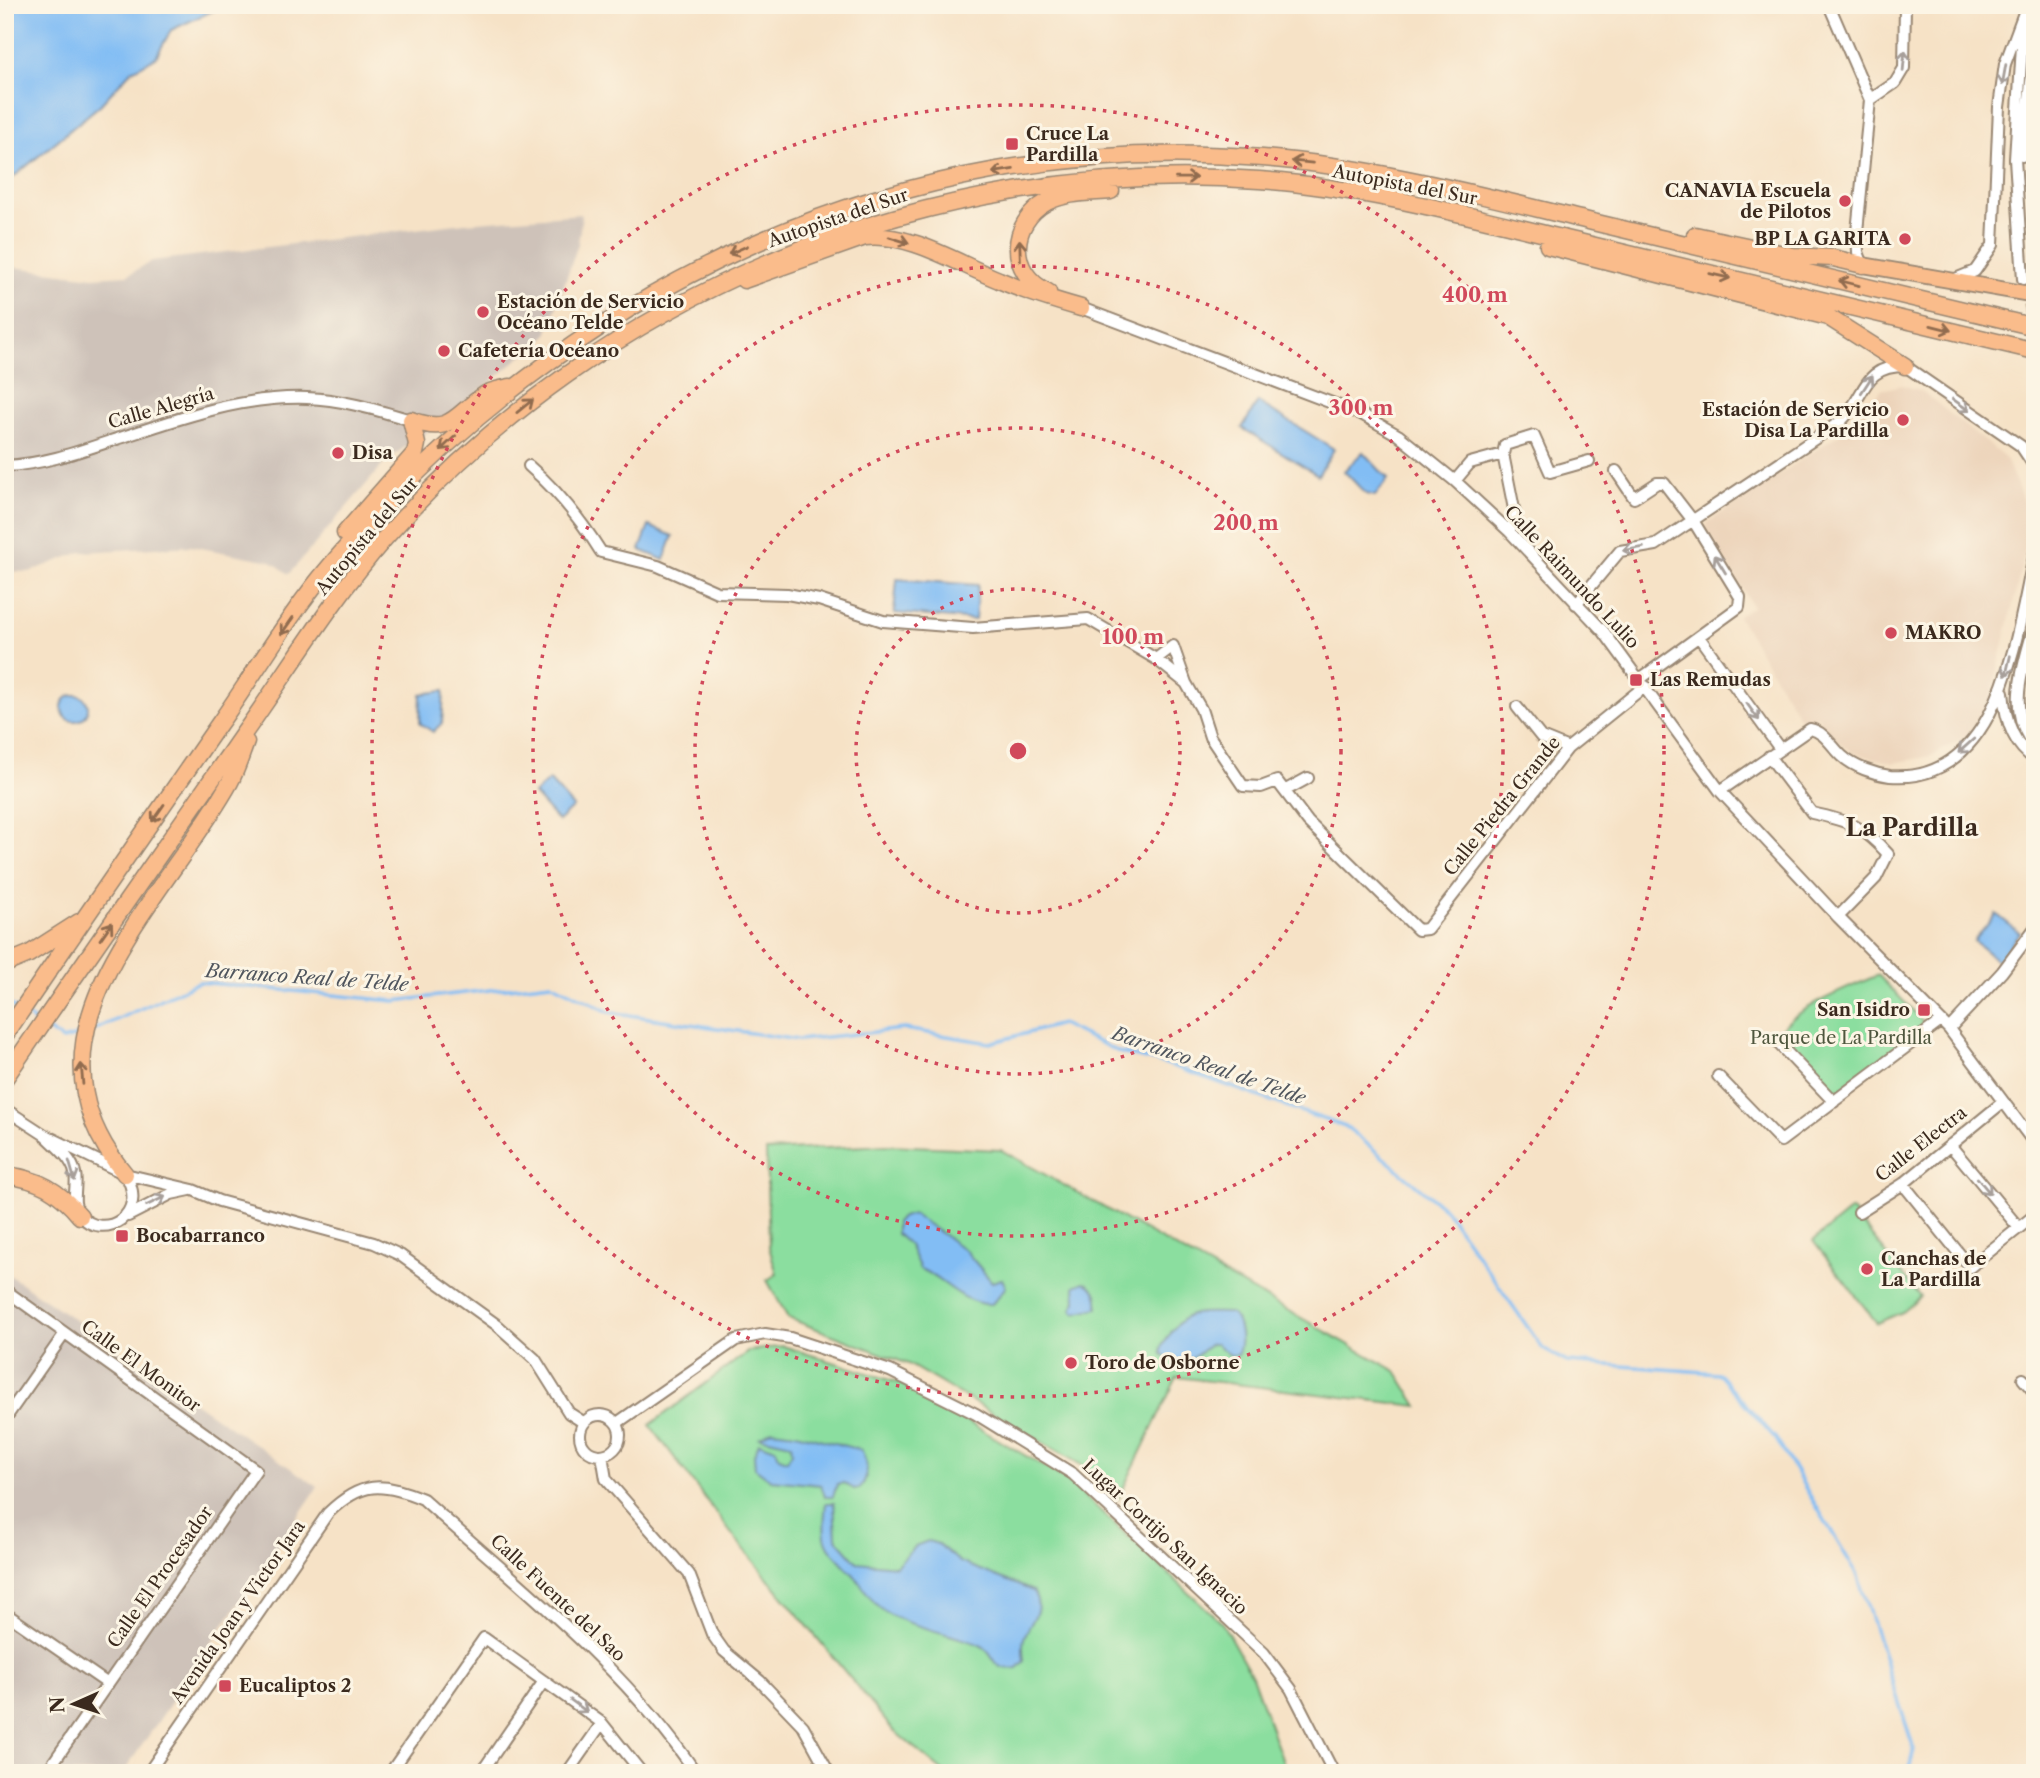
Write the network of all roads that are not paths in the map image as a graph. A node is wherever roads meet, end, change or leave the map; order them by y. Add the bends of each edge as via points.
1 (1829, 5) edge
2 (1905, 5) edge
3 (2025, 8) edge
4 (2035, 50) edge
5 (1870, 100) junction
6 (1150, 179) junction
7 (1418, 180) junction
8 (1415, 204) junction
9 (2019, 215) junction
10 (1857, 232) junction
11 (1833, 258) junction
12 (1863, 265) junction
13 (2023, 279) tunnel mouth
14 (1949, 282) junction
15 (717, 284) junction
16 (2035, 295) edge
17 (1081, 308) junction
18 (2035, 327) edge
19 (2035, 351) edge
20 (1905, 366) junction
21 (514, 386) junction
22 (411, 420) junction
23 (1503, 454) junction
24 (1589, 461) dead end
25 (5, 466) edge
26 (528, 466) dead end
27 (2035, 467) edge
28 (1616, 471) dead end
29 (1455, 481) junction
30 (1694, 522) junction
31 (1509, 531) junction
32 (2035, 552) edge
33 (326, 570) junction
34 (1576, 604) junction
35 (2035, 623) edge
36 (1699, 637) junction
37 (1156, 659) junction
38 (1643, 682) junction
39 (1186, 683) junction
40 (2003, 690) junction
41 (1517, 708) dead end
42 (257, 715) junction
43 (2035, 746) edge
44 (1568, 748) junction
45 (1780, 749) junction
46 (1769, 756) junction
47 (2035, 759) edge
48 (1308, 778) dead end
49 (1286, 790) junction
50 (1720, 792) junction
51 (1838, 917) junction
52 (85, 918) junction
53 (2035, 928) edge
54 (5, 964) edge
55 (1945, 1025) junction
56 (5, 1035) edge
57 (1774, 1039) dead end
58 (1718, 1076) dead end
59 (5, 1078) edge
60 (1834, 1102) junction
61 (2003, 1102) junction
62 (5, 1109) edge
63 (45, 1135) junction
64 (2035, 1144) edge
65 (1950, 1145) junction
66 (125, 1174) junction
67 (5, 1175) edge
68 (1903, 1184) junction
69 (193, 1190) junction
70 (1859, 1212) dead end
71 (2035, 1215) edge
72 (80, 1216) junction
73 (122, 1220) junction
74 (2019, 1228) junction
75 (5, 1290) edge
76 (65, 1333) junction
77 (2023, 1379) dead end
78 (2035, 1393) edge
79 (5, 1419) edge
80 (583, 1422) junction
81 (617, 1423) junction
82 (603, 1455) junction
83 (256, 1470) joint
84 (370, 1486) joint
85 (5, 1613) edge
86 (544, 1681) junction
87 (108, 1684) junction
88 (602, 1723) junction
89 (46, 1773) edge
90 (149, 1773) edge
91 (390, 1773) edge
92 (481, 1773) edge
93 (568, 1773) edge
94 (642, 1773) edge
95 (696, 1773) edge
96 (829, 1773) edge
97 (1334, 1773) edge

1 - 5 street
5 -> 2 street via 1895,83 1904,68
3 - 9 street via 2016,112
3 -> 14 street via 2006,64 1999,107 1993,245 1975,271
4 - 9 street
5 - 10 street
6 -> 8 highway, Autopista del Sur via 1261,180
6 - 15 highway, Autopista del Sur via 1058,184 909,212 841,233
17 -> 6 highway via 1037,287 1024,275 1018,254 1020,233 1029,214 1049,201 1120,191
7 - 11 highway via 1550,201 1793,256
18 -> 7 highway, Autopista del Sur
7 -> 21 highway, Autopista del Sur via 1262,158 1150,155 1056,162 903,191 812,220 709,263 594,328
8 -> 19 highway, Autopista del Sur
8 - 20 highway via 1539,244 1828,317
9 - 13 street
10 - 11 street via 1847,254
10 - 12 street via 1857,252
11 - 12 highway
12 - 14 main road
14 - 16 main road
15 -> 17 highway via 757,278 881,235 905,240 1013,286
42 -> 15 highway, Autopista del Sur via 384,539 489,435 601,350
17 - 29 street, Calle Raimundo Lulio via 1361,414 1398,435
20 -> 27 street via 2021,446
30 -> 20 street via 1840,422 1852,411 1871,375 1890,366
21 - 22 highway via 486,393 446,425 430,427
21 -> 33 highway, Autopista del Sur via 417,472
22 - 25 street, Calle Alegría via 357,404 271,399 209,409 37,464
22 - 33 highway via 415,453 345,533
23 - 24 street via 1505,444 1534,436 1550,472
23 - 29 street via 1470,463
23 - 31 street via 1516,519
26 - 37 street via 584,525 601,552 658,566 717,592 787,594 883,621 973,628 1088,619
28 - 30 street via 1634,498 1657,483 1664,484
29 - 31 street, Calle Raimundo Lulio
30 -> 34 street via 1656,545 1620,551
36 -> 30 street, Calle Piedra Grande via 1741,603
31 - 34 street, Calle Raimundo Lulio
32 -> 40 street
33 -> 52 highway, Autopista del Sur
34 - 38 street, Calle Raimundo Lulio
35 - 43 street via 2018,695 2020,718
36 - 38 street, Calle Piedra Grande
36 -> 45 street
37 - 39 street
37 - 39 street via 1173,646
38 - 44 street, Calle Piedra Grande
38 - 50 street, Calle Raimundo Lulio
39 - 49 street via 1210,737 1243,786 1261,787 1277,781
40 -> 45 street via 1973,741 1937,767 1917,775 1890,776 1866,770 1844,758 1817,730 1810,729
40 - 47 street via 2008,723 2023,749
41 - 44 street via 1541,737
59 -> 42 highway, Autopista del Sur
66 -> 42 highway via 100,1139 88,1112 83,1033 94,1002 151,897 231,781
44 - 49 street, Calle Piedra Grande via 1427,929 1418,930 1326,840
45 - 46 street
46 - 50 street
46 - 51 street via 1812,813 1870,833 1888,854 1876,877
48 - 49 street
50 - 51 street, Calle Raimundo Lulio
51 - 55 street, Calle Raimundo Lulio
52 - 54 highway
52 - 56 highway, Autopista del Sur
53 - 55 street via 2002,972
55 - 60 street
55 - 61 street, Calle Raimundo Lulio
57 - 60 street
58 - 60 street via 1781,1141
61 - 64 street, Calle Raimundo Lulio
61 - 65 street, Calle Electra
62 - 63 street
63 - 66 street
63 -> 72 street via 75,1173
65 - 68 street, Calle Electra
65 -> 74 street
66 - 69 street
66 - 73 street via 133,1197 132,1209
67 - 72 highway via 49,1186
68 - 70 street, Calle Electra
68 - 74 street via 1970,1267
73 -> 69 street via 171,1194
69 - 80 street via 374,1243 400,1255 535,1359 569,1413
71 - 74 street
72 - 73 street via 94,1224
75 - 76 street, Calle El Monitor
76 - 79 street
76 - 83 street, Calle El Monitor
77 - 78 street
80 - 81 street via 596,1414
80 - 82 street via 579,1435 584,1448
81 - 82 street via 620,1440
81 - 97 street, Lugar Cortijo San Ignacio via 736,1339 765,1334 790,1338 890,1371 976,1414 1073,1474 1264,1653 1290,1689
82 - 96 street via 606,1479 690,1574 712,1634 724,1651 803,1726
83 - 87 street, Calle El Procesador
84 - 90 street, Avenida Joan y Victor Jara via 345,1496 328,1513
84 - 95 street, Calle Fuente del Sao via 396,1488 423,1499 594,1653 641,1701
85 - 87 street
86 -> 88 street
86 - 91 street via 484,1638
86 - 92 street
87 - 89 street, Calle El Procesador
88 - 93 street
88 - 94 street

